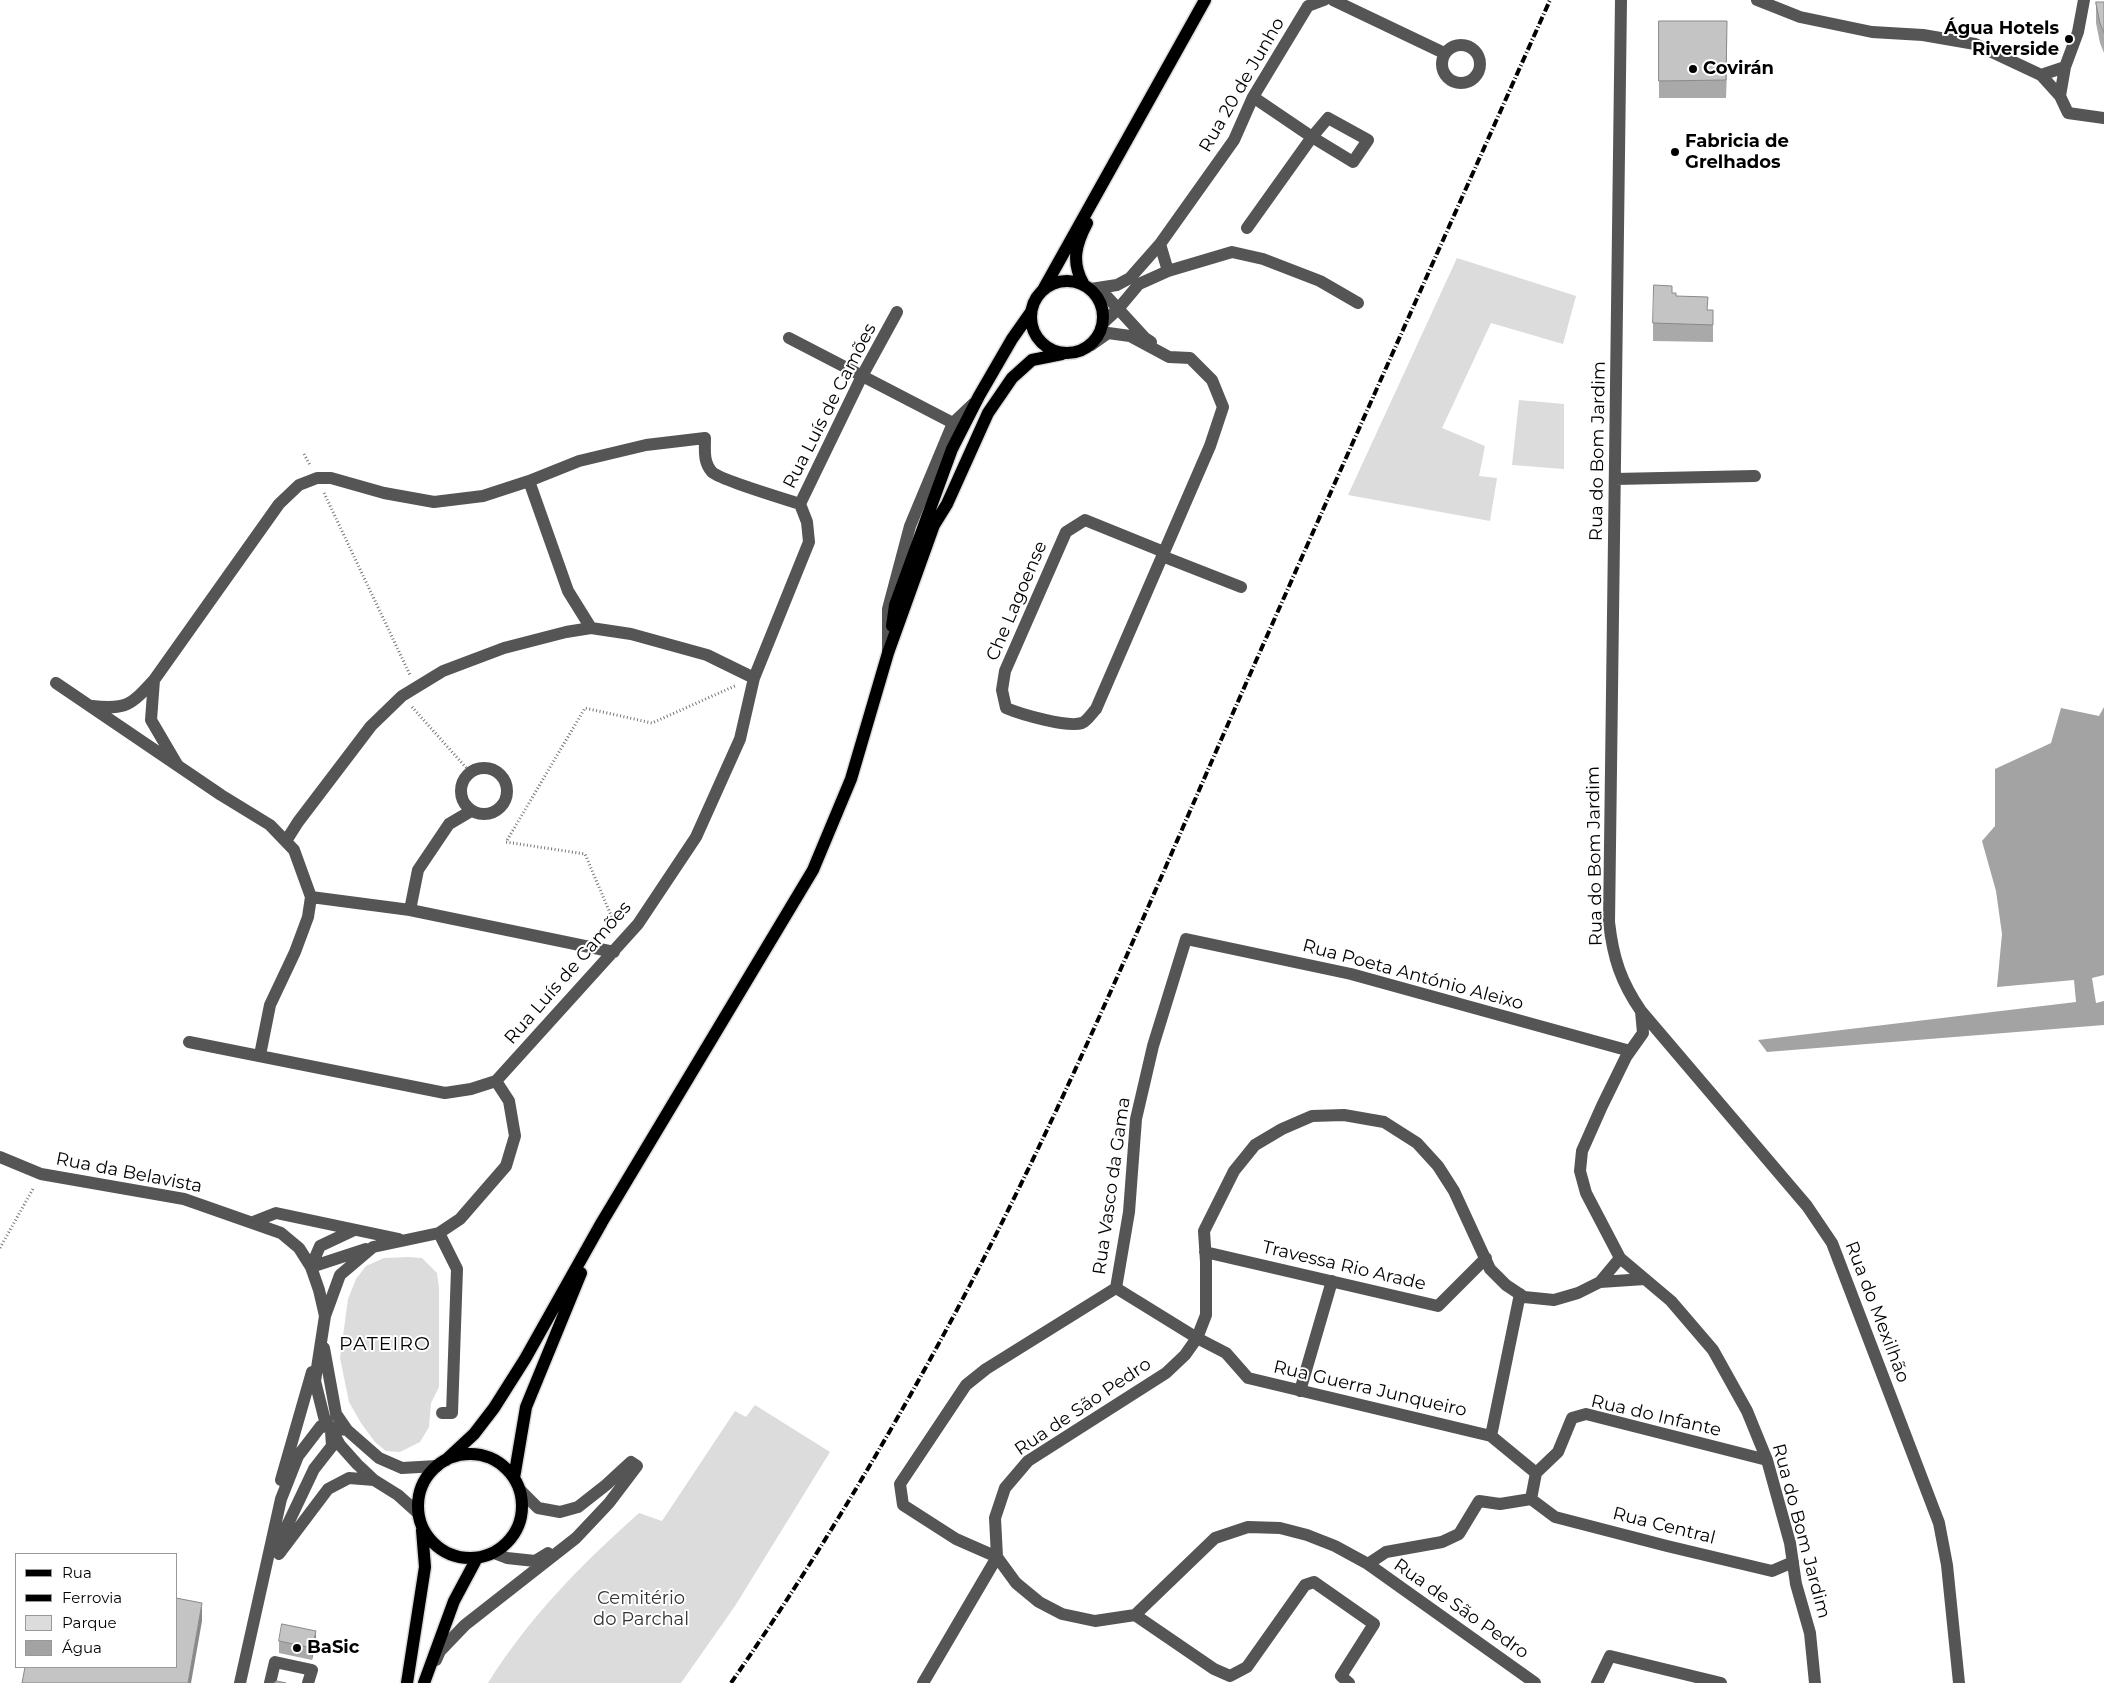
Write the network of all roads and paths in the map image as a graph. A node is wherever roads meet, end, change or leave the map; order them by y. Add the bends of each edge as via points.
1 (1205, 0) edge
2 (1324, 0) edge
3 (1333, 0) edge
4 (1621, 0) edge
5 (1757, 0) edge
6 (2084, 0) edge
7 (1444, 53) dead end
8 (2065, 67) junction
9 (2041, 75) junction
10 (2060, 96) junction
11 (1253, 97) junction
12 (1146, 107) junction
13 (2104, 118) edge
14 (1247, 228) dead end
15 (1160, 244) junction
16 (1168, 271) junction
17 (1130, 278) junction
18 (1091, 287) junction
19 (1043, 290) junction
20 (1358, 303) dead end
21 (1118, 308) junction
22 (897, 312) dead end
23 (1031, 312) junction
24 (1104, 322) junction
25 (788, 338) dead end
26 (1091, 345) junction
27 (1062, 354) junction
28 (1190, 358) junction
29 (862, 376) junction
30 (979, 396) junction
31 (954, 423) junction
32 (304, 454) dead end
33 (1755, 476) dead end
34 (317, 478) junction
35 (1615, 479) junction
36 (529, 481) junction
37 (800, 504) junction
38 (1163, 554) junction
39 (1241, 587) dead end
40 (591, 628) junction
41 (888, 653) junction
42 (754, 678) junction
43 (154, 680) junction
44 (56, 683) dead end
45 (402, 696) junction
46 (90, 706) junction
47 (178, 766) junction
48 (470, 772) junction
49 (471, 811) junction
50 (286, 841) junction
51 (311, 897) junction
52 (410, 910) junction
53 (613, 920) dead end
54 (1186, 939) joint
55 (614, 952) junction
56 (1641, 1011) junction
57 (188, 1042) dead end
58 (1630, 1051) junction
59 (260, 1055) junction
60 (496, 1081) junction
61 (0, 1157) edge
62 (41, 1174) junction
63 (253, 1222) junction
64 (602, 1222) junction
65 (354, 1230) junction
66 (439, 1233) junction
67 (407, 1240) junction
68 (373, 1247) junction
69 (0, 1248) edge
70 (1206, 1252) junction
71 (1486, 1258) junction
72 (1620, 1258) junction
73 (311, 1267) junction
74 (1644, 1279) junction
75 (1332, 1281) junction
76 (1600, 1282) junction
77 (1116, 1288) junction
78 (1520, 1294) junction
79 (325, 1316) junction
80 (323, 1338) junction
81 (1197, 1338) junction
82 (1300, 1391) junction
83 (442, 1413) dead end
84 (336, 1414) junction
85 (330, 1429) junction
86 (347, 1430) junction
87 (1491, 1436) junction
88 (1768, 1460) junction
89 (441, 1463) junction
90 (1536, 1473) junction
91 (514, 1478) junction
92 (374, 1480) junction
93 (520, 1490) junction
94 (1531, 1499) junction
95 (418, 1513) junction
96 (422, 1528) junction
97 (576, 1538) junction
98 (494, 1552) junction
99 (997, 1557) junction
100 (477, 1558) junction
101 (1793, 1562) junction
102 (1368, 1564) junction
103 (1772, 1571) junction
104 (264, 1574) junction
105 (1796, 1584) junction
106 (1135, 1616) junction
107 (1345, 1680) edge
108 (240, 1683) edge
109 (270, 1683) edge
110 (308, 1683) edge
111 (406, 1683) edge
112 (425, 1683) edge
113 (923, 1683) edge
114 (1535, 1683) edge
115 (1596, 1683) edge
116 (1721, 1683) edge
117 (1815, 1683) edge
118 (1959, 1683) edge

1 - 12 main road
2 - 11 street, Rua 20 de Junho via 1308,6
3 - 7 street
4 - 35 street, Rua do Bom Jardim
5 - 9 street via 1800,17 1872,32 1923,35 1976,44
6 - 8 street via 2078,32
8 - 9 street
8 - 10 street
9 - 10 street
10 - 13 street via 2068,113
11 - 14 street via 1312,137
11 - 15 street, Rua 20 de Junho via 1234,140
12 - 18 main road via 1083,232 1075,255 1077,272
12 - 19 main road
15 - 16 street
15 - 17 street, Rua 20 de Junho
16 - 17 street
16 - 20 street via 1232,252 1263,259 1320,281
16 - 21 street via 1139,284
17 - 18 street via 1117,286
18 - 19 main road via 1062,280
18 - 21 street
18 - 24 main road via 1103,309
19 - 23 main road
21 - 24 street
21 - 28 street via 1145,338
22 - 29 street, Rua Luís de Camões
23 - 27 main road via 1030,323 1036,338 1047,348
23 - 30 main road
24 - 26 main road via 1098,338
25 - 29 street
26 - 27 main road via 1080,352
26 - 28 street via 1108,333 1130,336 1169,357
27 - 41 main road via 1032,360 1012,378 988,413 948,504 934,525
28 - 38 street, Che Lagoense via 1212,380 1223,407 1210,446
29 - 31 street
29 - 37 street, Rua Luís de Camões
30 - 31 street
30 - 41 main road via 952,449 895,605
31 - 41 street via 910,526 888,609
32 - 34 path
33 - 35 street
34 - 36 street via 331,478 384,493 434,502 483,496
34 - 43 street via 299,485 279,504
34 - 45 path via 411,675 395,685
35 - 56 street, Rua do Bom Jardim via 1609,922 1612,953 1626,990
36 - 37 street via 579,461 646,445 705,438 704,458 712,472
36 - 40 street via 568,591
37 - 42 street, Rua Luís de Camões via 807,522 809,542
38 - 38 street, Che Lagoense via 1096,709 1082,723 1069,724 1006,708 1002,690 1005,671 1066,532 1085,520
38 - 39 street, Che Lagoense
40 - 42 street via 631,634 707,655
40 - 45 street via 504,648 443,671
41 - 64 main road via 851,779 813,870
42 - 53 path via 652,723 585,708 506,842 586,854
42 - 55 street, Rua Luís de Camões via 740,739 696,838 638,924
43 - 46 street via 135,701 114,708
43 - 47 street via 151,720
44 - 46 street
45 - 48 path
45 - 50 street via 371,726
46 - 47 street
47 - 50 street via 270,825
48 - 49 street via 461,784 460,792 465,806
48 - 49 street via 484,767 492,769 507,786 505,802 494,813
49 - 52 street via 449,824 418,870
50 - 51 street via 294,850
51 - 52 street
51 - 59 street via 296,952 270,1005
52 - 55 street
54 - 58 street, Rua Poeta António Aleixo via 1351,974
54 - 77 street, Rua Vasco da Gama via 1153,1046 1136,1119 1129,1212
55 - 60 street, Rua Luís de Camões
56 - 58 street, Rua do Bom Jardim via 1642,1033
56 - 118 street, Rua do Mexilhão via 1807,1206 1832,1243 1939,1523
57 - 59 street
58 - 72 street, Rua do Bom Jardim via 1582,1151 1580,1172 1586,1193
59 - 60 street via 445,1093
60 - 66 street via 510,1101 515,1136 506,1166 460,1219
61 - 62 street, Rua da Belavista
62 - 63 street, Rua da Belavista via 184,1199
62 - 69 path
63 - 65 street via 276,1213
63 - 73 street, Rua da Belavista via 281,1233 299,1248
64 - 89 main road via 525,1360 494,1408 474,1434
64 - 91 main road via 526,1407
65 - 67 street
65 - 73 street via 320,1246
66 - 67 street
66 - 83 street via 457,1269 452,1413
67 - 68 street
68 - 73 street
68 - 79 street via 340,1275
70 - 71 street, Rua de São Pedro via 1204,1231 1214,1207 1234,1171 1255,1145 1312,1116 1344,1115 1384,1122 1417,1143 1438,1166 1454,1191
70 - 75 street, Travessa Rio Arade
70 - 81 street, Rua de São Pedro via 1206,1315
71 - 75 street, Travessa Rio Arade via 1438,1306
71 - 78 street, Rua de São Pedro via 1490,1269
72 - 74 street, Rua do Bom Jardim
72 - 76 street, Rua de São Pedro
73 - 79 street, Rua da Belavista
74 - 76 street
74 - 88 street, Rua do Bom Jardim via 1671,1301 1713,1350 1747,1410
75 - 82 street
76 - 78 street, Rua de São Pedro via 1554,1300
77 - 81 street, Rua Guerra Junqueiro
77 - 99 street, Rua Vasco da Gama via 986,1369 966,1385 900,1484 903,1505 956,1539
78 - 87 street
79 - 80 street, Rua da Belavista
80 - 84 street
80 - 85 street via 315,1381
80 - 104 street via 272,1514
81 - 82 street, Rua Guerra Junqueiro via 1226,1353 1248,1378
81 - 99 street, Rua de São Pedro via 1185,1356 1166,1373 1028,1461 1005,1488 995,1518
82 - 87 street, Rua Guerra Junqueiro
84 - 85 street
84 - 86 street
85 - 86 street
85 - 92 street via 340,1445
85 - 104 street via 332,1446 314,1469
85 - 104 street via 321,1426 298,1456 281,1499
86 - 89 street via 379,1458 402,1468
87 - 90 street, Rua Guerra Junqueiro
88 - 90 street, Rua do Infante via 1586,1414 1572,1418 1558,1452
88 - 101 street, Rua do Bom Jardim
89 - 91 main road via 463,1454 481,1455 498,1462
89 - 95 main road via 422,1484
90 - 94 street
91 - 93 main road
92 - 95 street
92 - 104 street via 349,1478 328,1489
93 - 97 street via 538,1508 560,1512 578,1508 631,1462 637,1466 609,1504
93 - 98 main road via 522,1508 518,1526 509,1542
94 - 102 street via 1500,1504 1480,1501 1459,1534 1442,1542 1386,1552
94 - 103 street, Rua Central via 1555,1517
95 - 96 main road
96 - 100 main road via 442,1550 458,1558
96 - 111 main road via 424,1566
97 - 98 street via 535,1560 507,1558
97 - 112 street via 465,1625 440,1651
98 - 100 main road
99 - 106 street via 1016,1583 1039,1602 1062,1614 1095,1622
99 - 113 street
100 - 112 main road via 454,1601
101 - 103 street
101 - 105 street, Rua do Bom Jardim
102 - 106 street, Rua de São Pedro via 1336,1546 1307,1535 1280,1528 1248,1527 1215,1538
102 - 114 street, Rua de São Pedro
103 - 105 street, Rua Central
104 - 108 street
105 - 117 street, Rua do Bom Jardim via 1810,1632
106 - 107 street via 1214,1669 1230,1676 1247,1667 1305,1585 1314,1582 1374,1624
109 - 110 street via 275,1662 312,1670
115 - 116 street via 1610,1656

